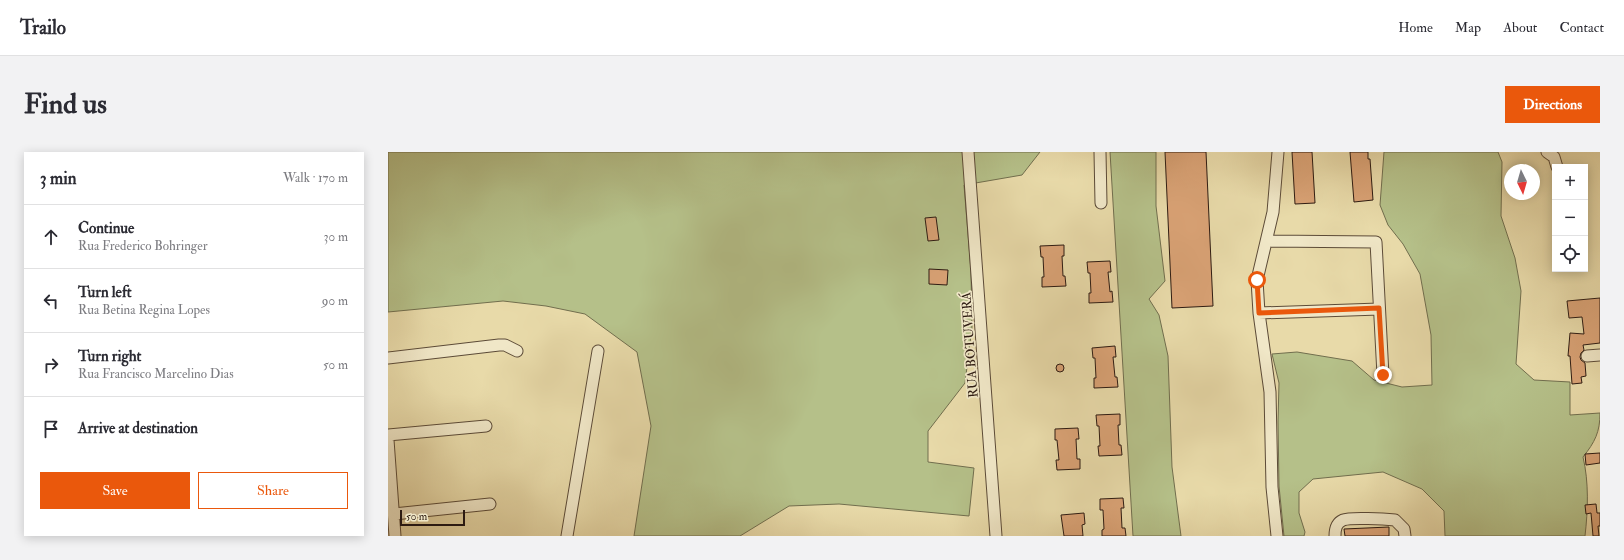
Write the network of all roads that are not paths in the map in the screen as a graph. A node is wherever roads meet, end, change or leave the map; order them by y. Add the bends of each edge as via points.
1 (968, 152) edge
2 (1100, 152) edge
3 (1278, 152) edge
4 (1548, 152) edge
5 (1556, 164) edge
6 (1101, 203) dead end
7 (1267, 241) junction
8 (1379, 308) junction
9 (1259, 313) junction
10 (517, 352) dead end
11 (598, 352) dead end
12 (1600, 355) edge
13 (1587, 356) dead end
14 (388, 358) edge
15 (1383, 375) dead end
16 (486, 426) dead end
17 (388, 435) edge
18 (388, 440) edge
19 (490, 504) dead end
20 (394, 514) junction
21 (396, 536) edge
22 (567, 536) edge
23 (996, 536) edge
24 (1277, 536) edge
25 (1335, 536) edge
26 (1405, 536) edge

1 - 23 street, RUA BOTUVERÁ
2 - 6 street
3 - 7 street via 1273,212
4 - 5 street via 1554,157
7 - 8 street via 1376,242
7 - 9 street via 1257,280
8 - 9 street
8 - 15 street
9 - 24 street via 1270,392 1272,487
10 - 14 street via 505,345 499,345
11 - 22 street
12 - 13 street
16 - 17 street
18 - 20 street
19 - 20 street
20 - 21 street
25 - 26 street via 1337,524 1343,520 1370,519 1395,520 1404,529

